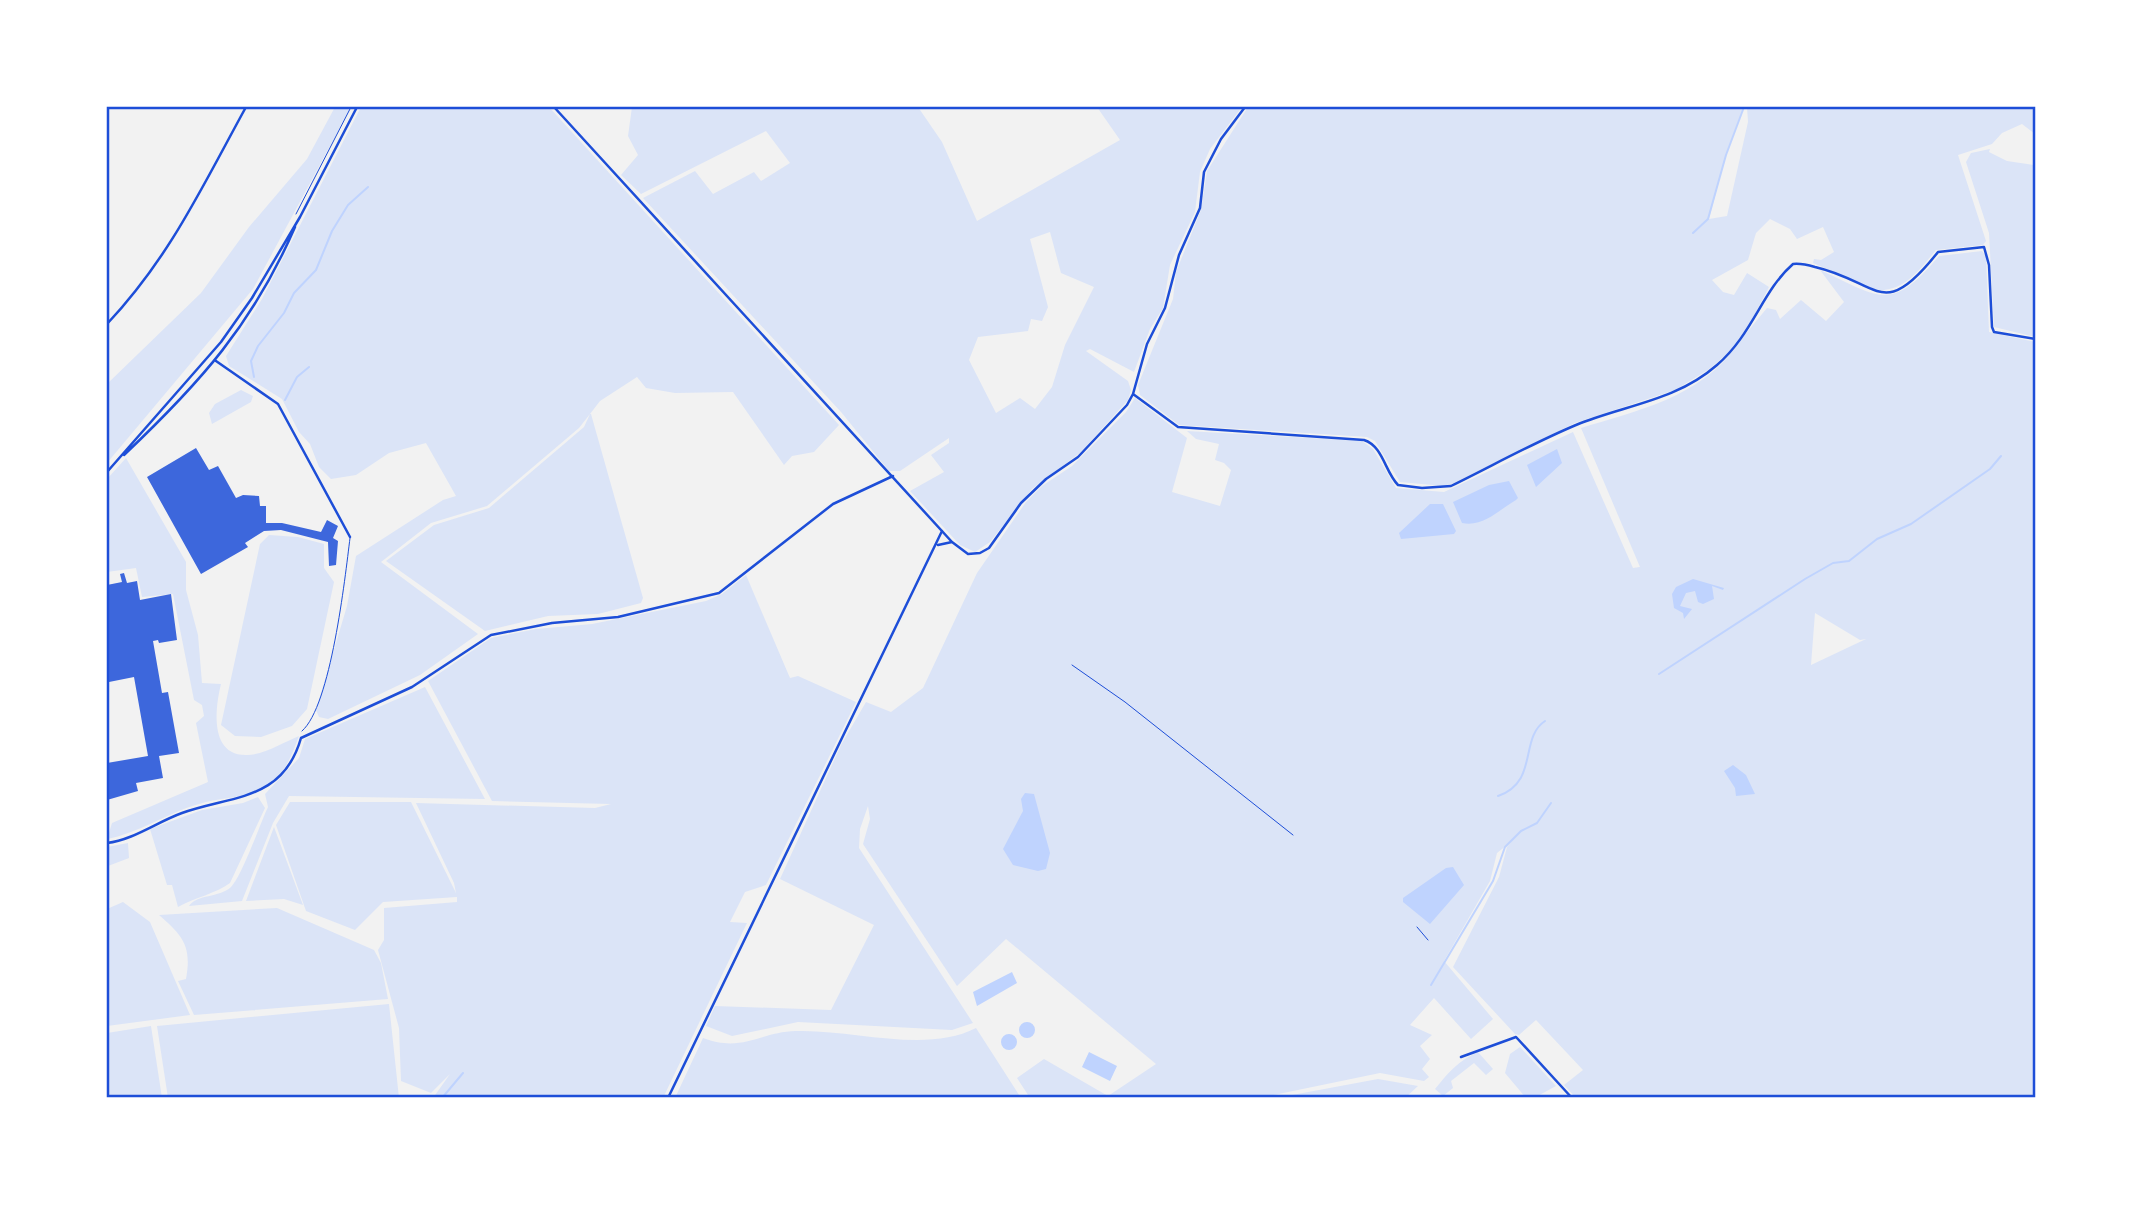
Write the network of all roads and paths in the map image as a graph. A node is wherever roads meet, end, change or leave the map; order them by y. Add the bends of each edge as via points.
1 (246, 107) edge
2 (351, 107) edge
3 (357, 107) edge
4 (554, 107) edge
5 (1245, 107) edge
6 (298, 216) junction
7 (107, 324) edge
8 (2035, 339) edge
9 (216, 361) junction
10 (1133, 394) junction
11 (116, 462) junction
12 (107, 472) edge
13 (893, 476) junction
14 (942, 531) junction
15 (351, 537) joint
16 (952, 542) junction
17 (938, 545) junction
18 (1072, 665) dead end
19 (302, 731) dead end
20 (1293, 835) dead end
21 (107, 843) edge
22 (1417, 927) dead end
23 (1428, 940) dead end
24 (1461, 1057) dead end
25 (668, 1098) edge
26 (1572, 1098) edge

1 - 7 street via 165,255
2 - 6 path
3 - 6 street
4 - 13 street
5 - 10 street via 1204,172 1200,208 1179,255 1166,308 1147,344
6 - 9 street via 256,305
6 - 11 street via 234,324
8 - 10 street via 1994,331 1984,247 1938,252 1915,281 1883,294 1826,269 1793,264 1782,273 1748,333 1716,367 1692,383 1650,403 1577,425 1441,488 1398,485 1371,442 1178,427
9 - 11 street
9 - 15 street via 278,404
10 - 16 street via 1078,457 1021,503 989,548 968,554
11 - 12 street
13 - 14 street
13 - 21 street via 833,504 719,593 618,617 491,635 412,687 301,738 289,766 267,787 182,813
14 - 16 street
14 - 17 street
15 - 19 lane via 339,626 313,713
16 - 17 street
17 - 25 street
18 - 20 path
22 - 23 path
24 - 26 street via 1516,1037

